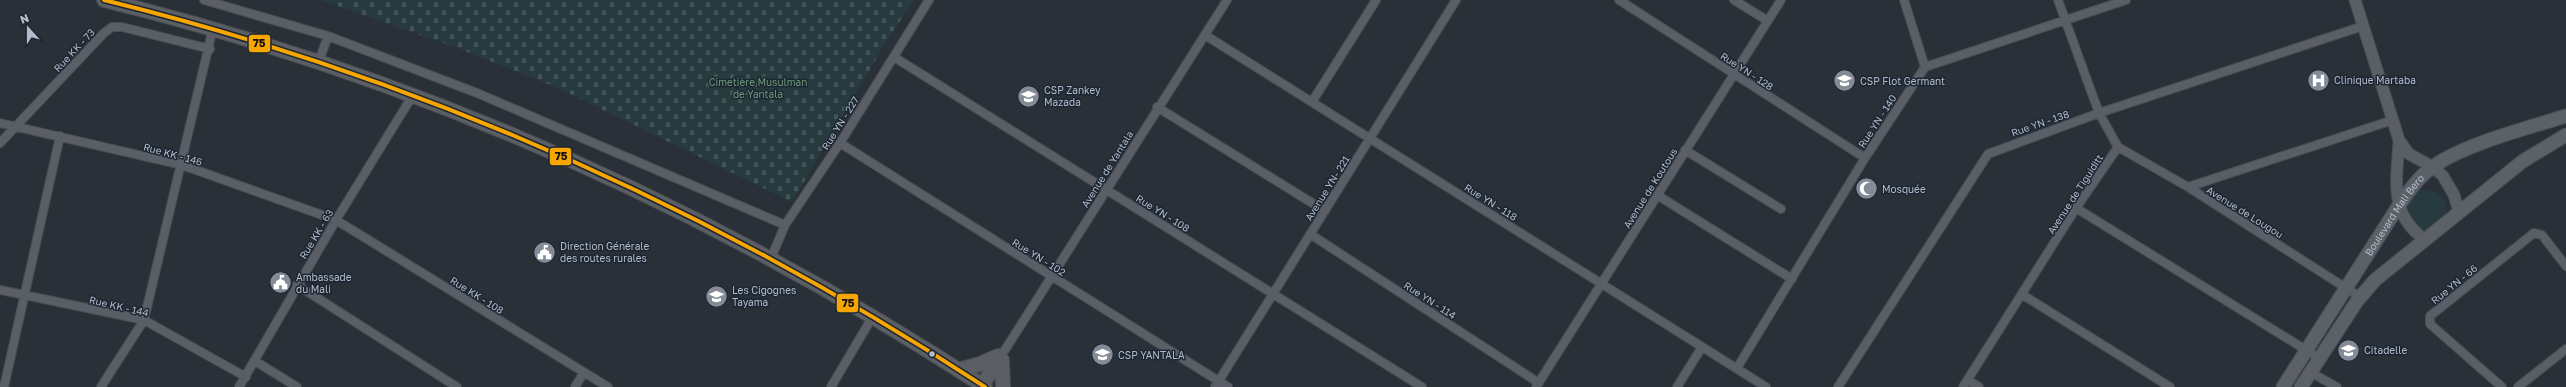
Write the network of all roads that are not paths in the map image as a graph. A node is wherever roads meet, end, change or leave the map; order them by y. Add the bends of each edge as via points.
1 (104, 0) edge
2 (204, 0) edge
3 (929, 0) edge
4 (1227, 0) edge
5 (1376, 0) edge
6 (1456, 0) edge
7 (1619, 0) edge
8 (1734, 0) edge
9 (1781, 0) edge
10 (1904, 0) edge
11 (2058, 0) edge
12 (2126, 0) edge
13 (2355, 0) edge
14 (1768, 21) junction
15 (2066, 21) junction
16 (2363, 26) junction
17 (213, 28) junction
18 (1205, 34) junction
19 (328, 36) junction
20 (210, 49) junction
21 (894, 57) junction
22 (319, 61) junction
23 (1925, 67) junction
24 (1733, 74) junction
25 (416, 95) junction
26 (1312, 102) junction
27 (1157, 108) junction
28 (2099, 114) junction
29 (2566, 116) edge
30 (2393, 120) junction
31 (0, 123) edge
32 (16, 126) junction
33 (2566, 135) edge
34 (60, 136) junction
35 (1370, 138) junction
36 (2399, 140) junction
37 (0, 143) edge
38 (840, 143) junction
39 (2118, 147) junction
40 (1685, 150) junction
41 (1865, 158) junction
42 (182, 165) junction
43 (2433, 166) junction
44 (2188, 188) junction
45 (1106, 189) junction
46 (1657, 195) junction
47 (2399, 205) junction
48 (2076, 208) junction
49 (1781, 210) dead end
50 (1325, 211) junction
51 (2459, 212) junction
52 (336, 220) junction
53 (785, 225) junction
54 (1310, 234) junction
55 (2425, 240) junction
56 (771, 258) junction
57 (2566, 266) edge
58 (1051, 276) junction
59 (1792, 279) junction
60 (1601, 284) junction
61 (298, 285) junction
62 (2345, 287) junction
63 (0, 290) edge
64 (1273, 294) junction
65 (2023, 295) junction
66 (25, 296) junction
67 (2360, 297) junction
68 (873, 316) junction
69 (144, 320) junction
70 (1702, 347) junction
71 (2566, 349) edge
72 (2306, 350) junction
73 (1002, 355) junction
74 (2319, 358) junction
75 (255, 361) junction
76 (1737, 368) junction
77 (958, 370) junction
78 (584, 372) junction
79 (2310, 372) junction
80 (246, 377) junction
81 (1217, 384) edge
82 (1966, 384) edge
83 (1538, 385) edge
84 (983, 386) edge
85 (4, 387) edge
86 (101, 387) edge
87 (239, 387) edge
88 (297, 387) edge
89 (457, 387) edge
90 (575, 387) edge
91 (608, 387) edge
92 (831, 387) edge
93 (1003, 387) edge
94 (1228, 387) edge
95 (1422, 387) edge
96 (1677, 387) edge
97 (1766, 387) edge
98 (1838, 387) edge
99 (1979, 387) edge
100 (2170, 387) edge
101 (2283, 387) edge
102 (2301, 387) edge
103 (2337, 387) edge
104 (2502, 387) edge
105 (2518, 387) edge

1 - 17 highway
2 - 19 street
3 - 21 street, Rue YN - 227
4 - 18 street, Avenue de Yantala
5 - 26 street
6 - 35 street, Avenue YN- 221
7 - 24 street, Rue YN - 128
8 - 14 street
9 - 14 street, Avenue de Koutous
10 - 23 street
11 - 15 street
12 - 15 street
13 - 16 street
14 - 24 street, Avenue de Koutous
15 - 23 street
15 - 28 street
16 - 28 street, Rue YN - 138
16 - 30 street
17 - 20 street
17 - 22 highway
18 - 26 street, Rue YN - 118
18 - 27 street, Avenue de Yantala
19 - 22 street
19 - 53 street via 477,93
20 - 32 street, Rue KK - 73 via 122,27 112,27
20 - 42 street
21 - 38 street, Rue YN - 227
21 - 45 street, Rue YN - 108
22 - 25 highway
23 - 41 street, Rue YN - 140
24 - 40 street, Avenue de Koutous
24 - 41 street, Rue YN - 128
25 - 52 street, Rue KK - 63 via 408,103
25 - 56 highway via 599,172
26 - 35 street, Rue YN - 118
27 - 45 street, Avenue de Yantala
27 - 50 street
28 - 39 street
28 - 98 street, Rue YN - 138 via 1988,154
29 - 43 main road, Boulevard Mali Bero via 2459,152
30 - 36 street
30 - 44 street
31 - 32 street, Rue KK - 146
32 - 34 street, Rue KK - 146
32 - 37 street, Rue KK - 73
33 - 51 main road via 2523,161
34 - 42 street, Rue KK - 146
34 - 66 street
35 - 50 street, Avenue YN- 221
35 - 60 street, Rue YN - 118
36 - 43 street via 2415,159
36 - 47 street
38 - 53 street, Rue YN - 227
38 - 58 street, Rue YN - 102
39 - 44 street, Avenue de Lougou
39 - 48 street, Avenue de Tiguiditt
40 - 46 street, Avenue de Koutous
40 - 49 street
41 - 59 street, Rue YN - 140
42 - 52 street, Rue KK - 146
42 - 69 street
43 - 47 main road, Boulevard Mali Bero via 2419,179
43 - 51 street via 2449,186
44 - 62 street, Avenue de Lougou
45 - 58 street, Avenue de Yantala
45 - 64 street, Rue YN - 108
46 - 59 street
46 - 60 street, Avenue de Koutous
47 - 55 street via 2406,224
47 - 62 main road, Boulevard Mali Bero
48 - 65 street, Avenue de Tiguiditt
48 - 72 street
50 - 54 street, Avenue YN- 221
51 - 55 main road
52 - 61 street, Rue KK - 63
52 - 78 street, Rue KK - 108
53 - 56 street, Rue YN - 227
54 - 64 street, Avenue YN- 221
54 - 83 street, Rue YN - 114
55 - 67 main road via 2380,275
56 - 68 highway
57 - 104 street, Rue YN - 66 via 2542,235 2534,233 2430,316 2430,324
58 - 73 street, Avenue de Yantala
58 - 81 street, Rue YN - 102
59 - 76 street, Rue YN - 140
60 - 70 street, Rue YN - 118
60 - 83 street, Avenue de Koutous
61 - 75 street, Rue KK - 63
61 - 89 street
62 - 67 street, Avenue de Lougou
62 - 72 main road, Boulevard Mali Bero
63 - 66 street, Rue KK - 144
64 - 81 street, Avenue YN- 221
64 - 95 street, Rue YN - 108
65 - 82 street, Avenue de Tiguiditt
65 - 100 street
66 - 69 street, Rue KK - 144
66 - 85 street
67 - 74 main road
68 - 77 highway
68 - 92 street
69 - 80 street, Rue KK - 144
69 - 86 street
70 - 76 street, Rue YN - 118
70 - 96 street
71 - 105 street
72 - 74 street
72 - 101 main road, Boulevard Mali Bero
73 - 77 highway
73 - 84 street, Avenue de Yantala
73 - 93 highway
74 - 79 main road
75 - 80 street, Rue KK - 63
75 - 88 street
76 - 97 street, Rue YN - 118
77 - 84 highway
78 - 90 street
78 - 91 street, Rue KK - 108
79 - 102 main road
79 - 103 street
80 - 87 street, Rue KK - 63
81 - 94 street, Rue YN - 102
82 - 99 street

